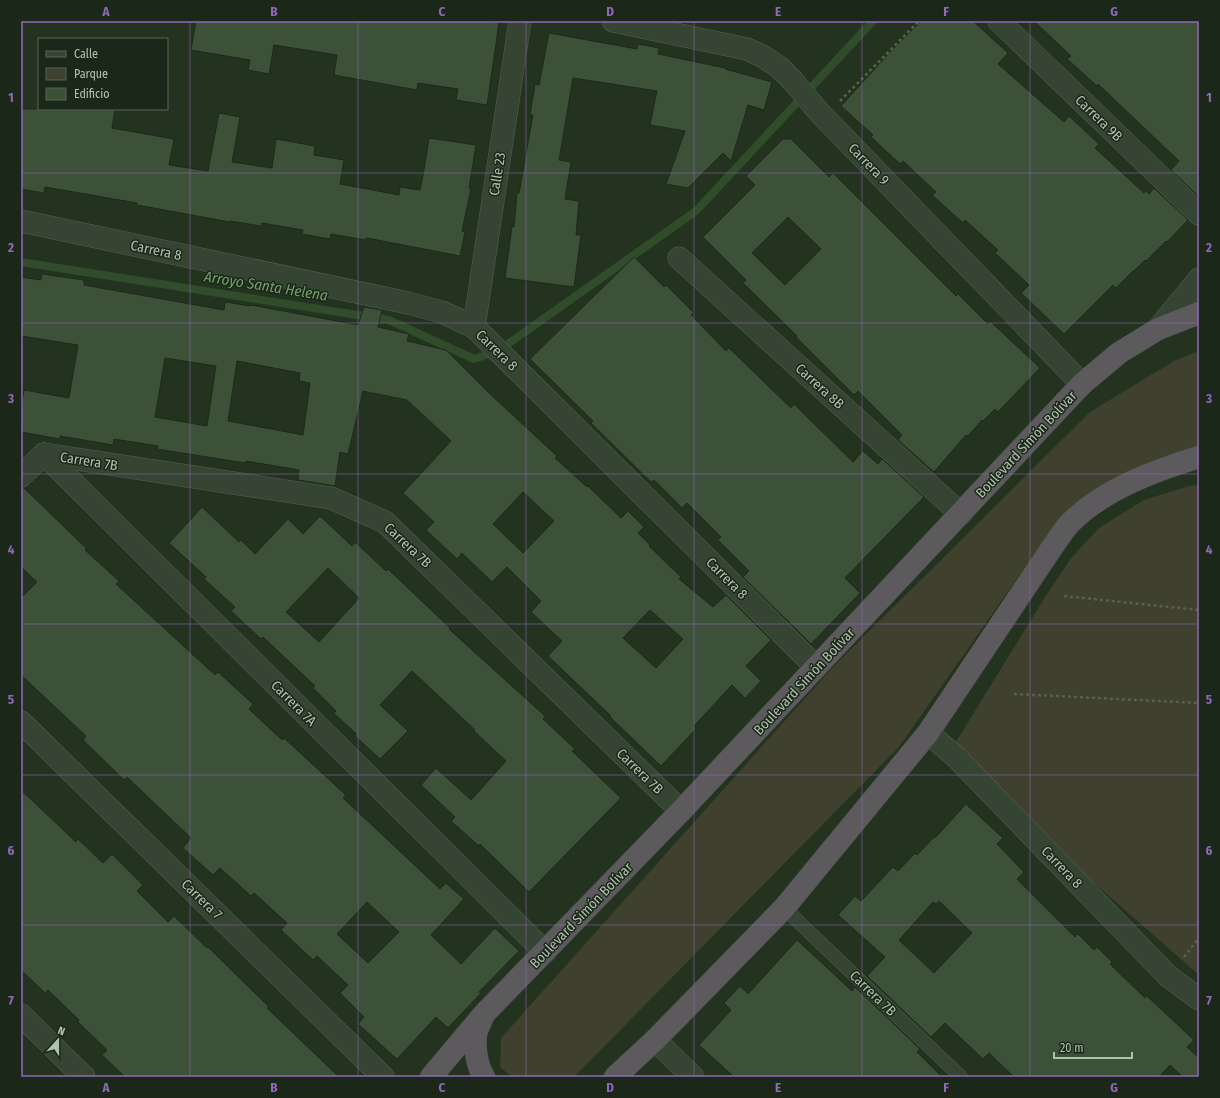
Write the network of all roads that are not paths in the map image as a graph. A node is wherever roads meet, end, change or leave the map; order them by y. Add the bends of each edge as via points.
1 (520, 21) edge
2 (613, 21) edge
3 (999, 21) edge
4 (1199, 214) edge
5 (21, 221) edge
6 (679, 258) dead end
7 (1199, 279) edge
8 (1199, 313) edge
9 (474, 327) junction
10 (1158, 329) junction
11 (1082, 384) junction
12 (44, 454) junction
13 (1199, 457) edge
14 (21, 476) edge
15 (961, 514) junction
16 (816, 667) junction
17 (21, 722) edge
18 (928, 733) junction
19 (681, 811) junction
20 (784, 908) junction
21 (545, 952) junction
22 (1199, 999) edge
23 (484, 1014) junction
24 (21, 1015) edge
25 (656, 1040) junction
26 (84, 1077) edge
27 (383, 1077) edge
28 (431, 1077) edge
29 (484, 1077) edge
30 (615, 1077) edge
31 (693, 1077) edge
32 (961, 1077) edge

1 - 9 street, Calle 23
2 - 11 street, Carrera 9 via 747,49 771,61
3 - 4 street, Carrera 9B
5 - 9 street, Carrera 8 via 408,303 442,312
6 - 15 street, Carrera 8B
7 - 10 street
8 - 10 highway, Boulevard Simón Bolívar
9 - 16 street, Carrera 8
10 - 11 highway, Boulevard Simón Bolívar via 1119,353
11 - 15 highway, Boulevard Simón Bolívar
12 - 14 street
12 - 19 street, Carrera 7B via 331,498 385,522
12 - 21 street, Carrera 7A
13 - 18 highway via 1107,493 1071,522
15 - 16 highway, Boulevard Simón Bolívar
16 - 19 highway, Boulevard Simón Bolívar
17 - 27 street, Carrera 7
18 - 20 highway
18 - 22 street, Carrera 8 via 956,757 1168,976
19 - 21 highway, Boulevard Simón Bolívar
20 - 25 highway
20 - 32 lane, Carrera 7B
21 - 23 highway, Boulevard Simón Bolívar
23 - 28 highway, Boulevard Simón Bolívar
23 - 29 highway via 476,1034 476,1052
24 - 26 street
25 - 30 highway
25 - 31 street

